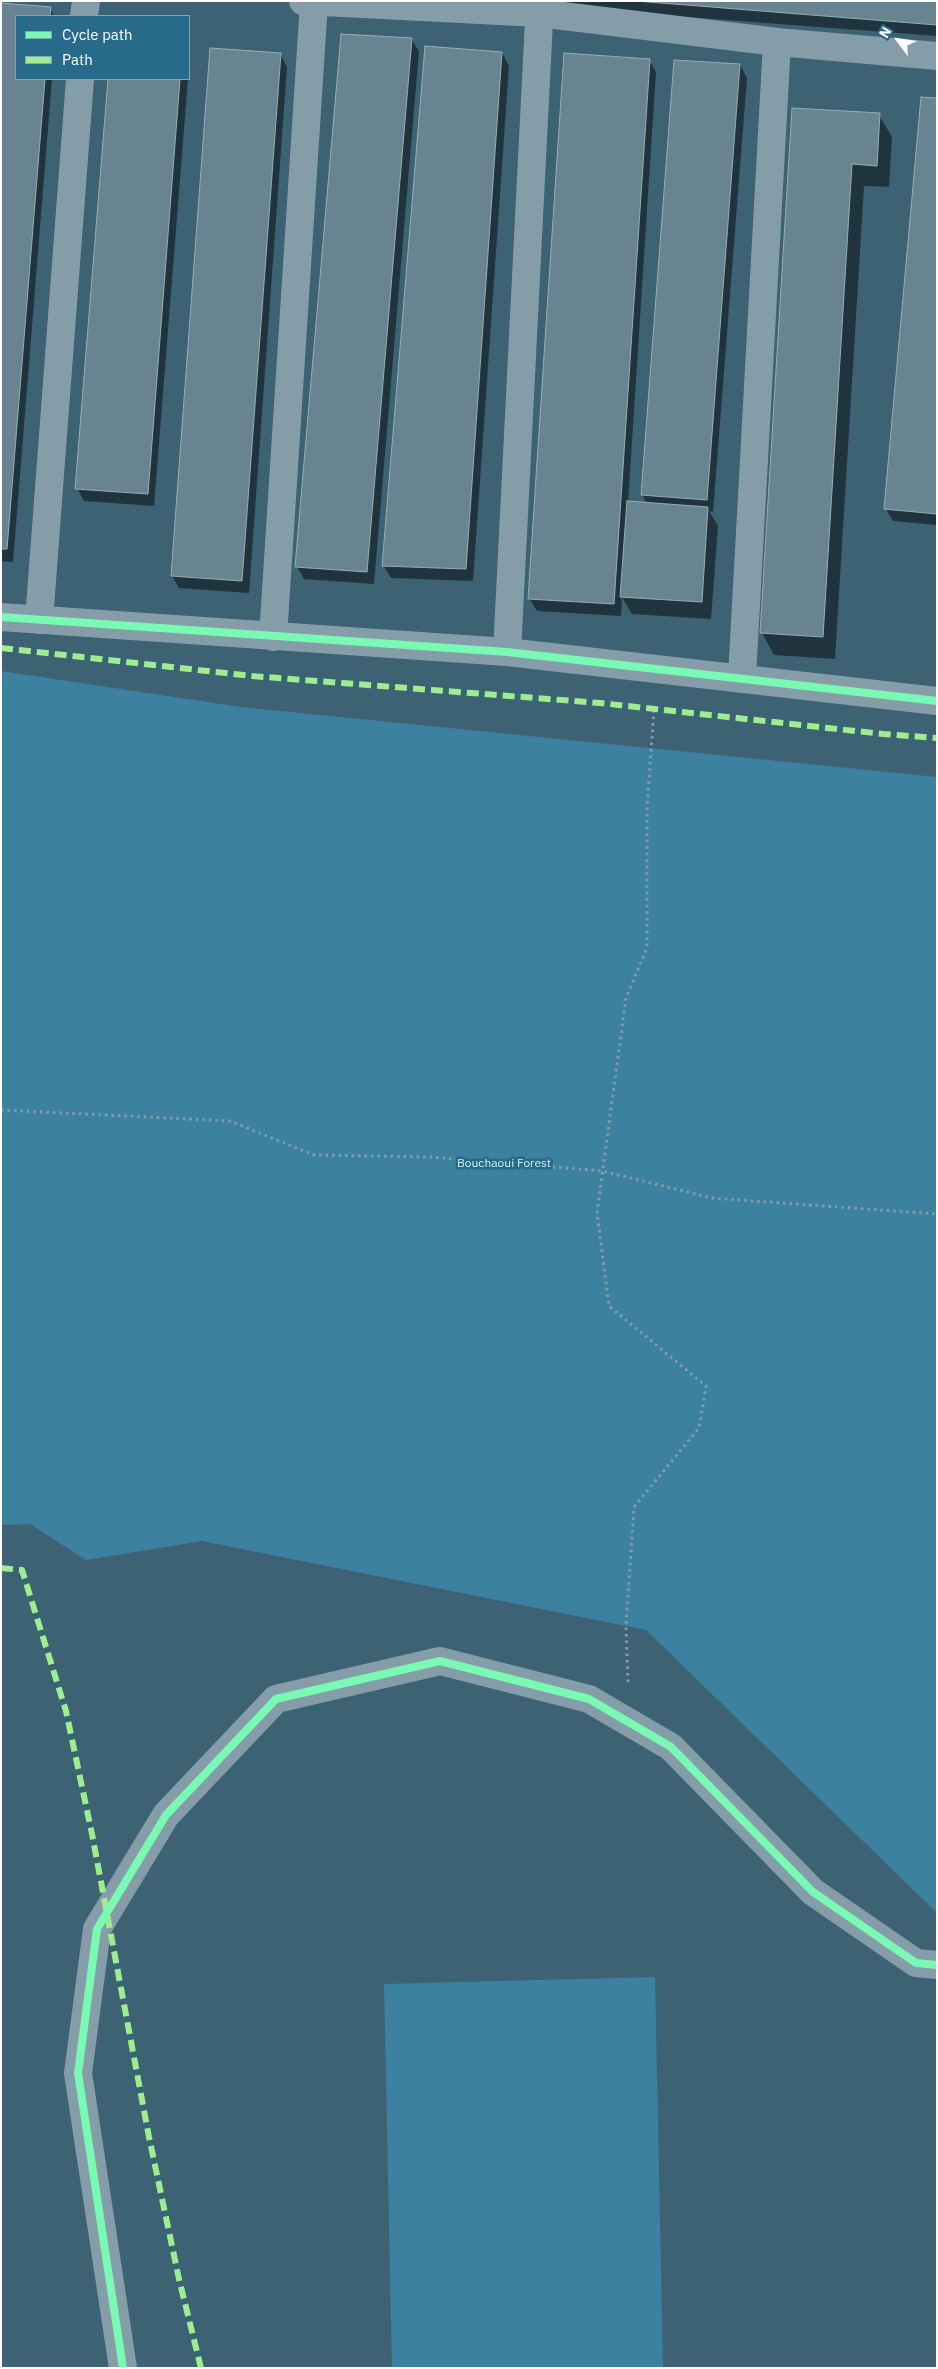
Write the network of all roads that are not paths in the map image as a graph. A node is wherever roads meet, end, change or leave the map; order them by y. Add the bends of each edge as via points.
1 (86, 1) edge
2 (308, 2) edge
3 (540, 7) edge
4 (84, 15) edge
5 (777, 42) junction
6 (937, 56) edge
7 (80, 80) edge
8 (1, 617) edge
9 (39, 620) junction
10 (272, 637) junction
11 (507, 652) junction
12 (742, 677) junction
13 (937, 701) edge
14 (937, 1965) edge
15 (123, 2368) edge

1 - 4 street
2 - 3 street
2 - 10 street
3 - 5 street
3 - 11 street
5 - 6 street
5 - 12 street
7 - 9 street
8 - 9 street
9 - 10 street
10 - 11 street
11 - 12 street
12 - 13 street
14 - 15 street via 916,1963 812,1892 671,1747 589,1700 440,1661 276,1699 166,1815 97,1930 78,2073

